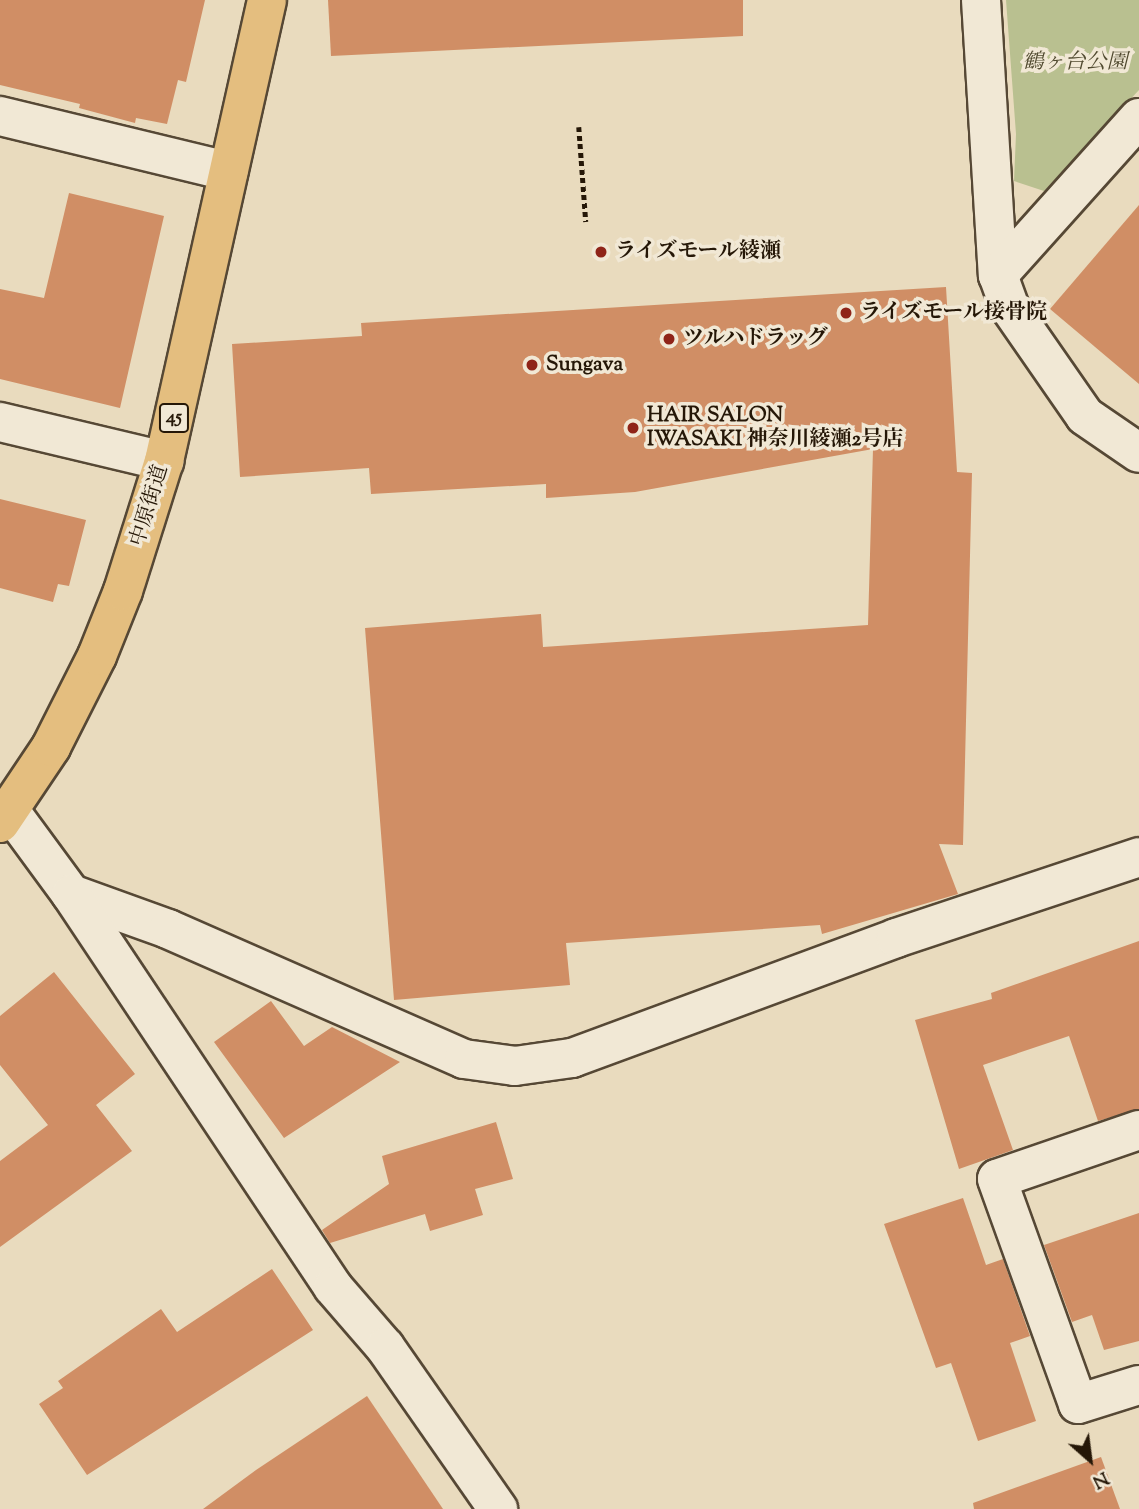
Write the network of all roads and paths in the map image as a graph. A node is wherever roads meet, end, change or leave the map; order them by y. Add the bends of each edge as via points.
1 (267, 0) edge
2 (981, 0) edge
3 (0, 116) edge
4 (1139, 118) edge
5 (579, 127) dead end
6 (228, 171) junction
7 (586, 222) dead end
8 (998, 275) junction
9 (0, 422) edge
10 (1139, 453) edge
11 (164, 461) junction
12 (5, 817) edge
13 (1139, 857) edge
14 (71, 894) junction
15 (1139, 1130) edge
16 (1139, 1385) edge
17 (498, 1509) edge

1 - 6 main road, 中原街道 / 45
2 - 8 street
3 - 6 street
4 - 8 street
5 - 7 path
6 - 11 main road, 中原街道 / 45
8 - 10 street via 1010,308 1085,416
9 - 11 street
11 - 12 main road, 中原街道 / 45 via 97,656 51,747
12 - 14 street
13 - 14 street via 896,938 572,1058 515,1066 464,1059 168,929
14 - 17 street via 333,1287 385,1347
15 - 16 street via 996,1179 1077,1405

